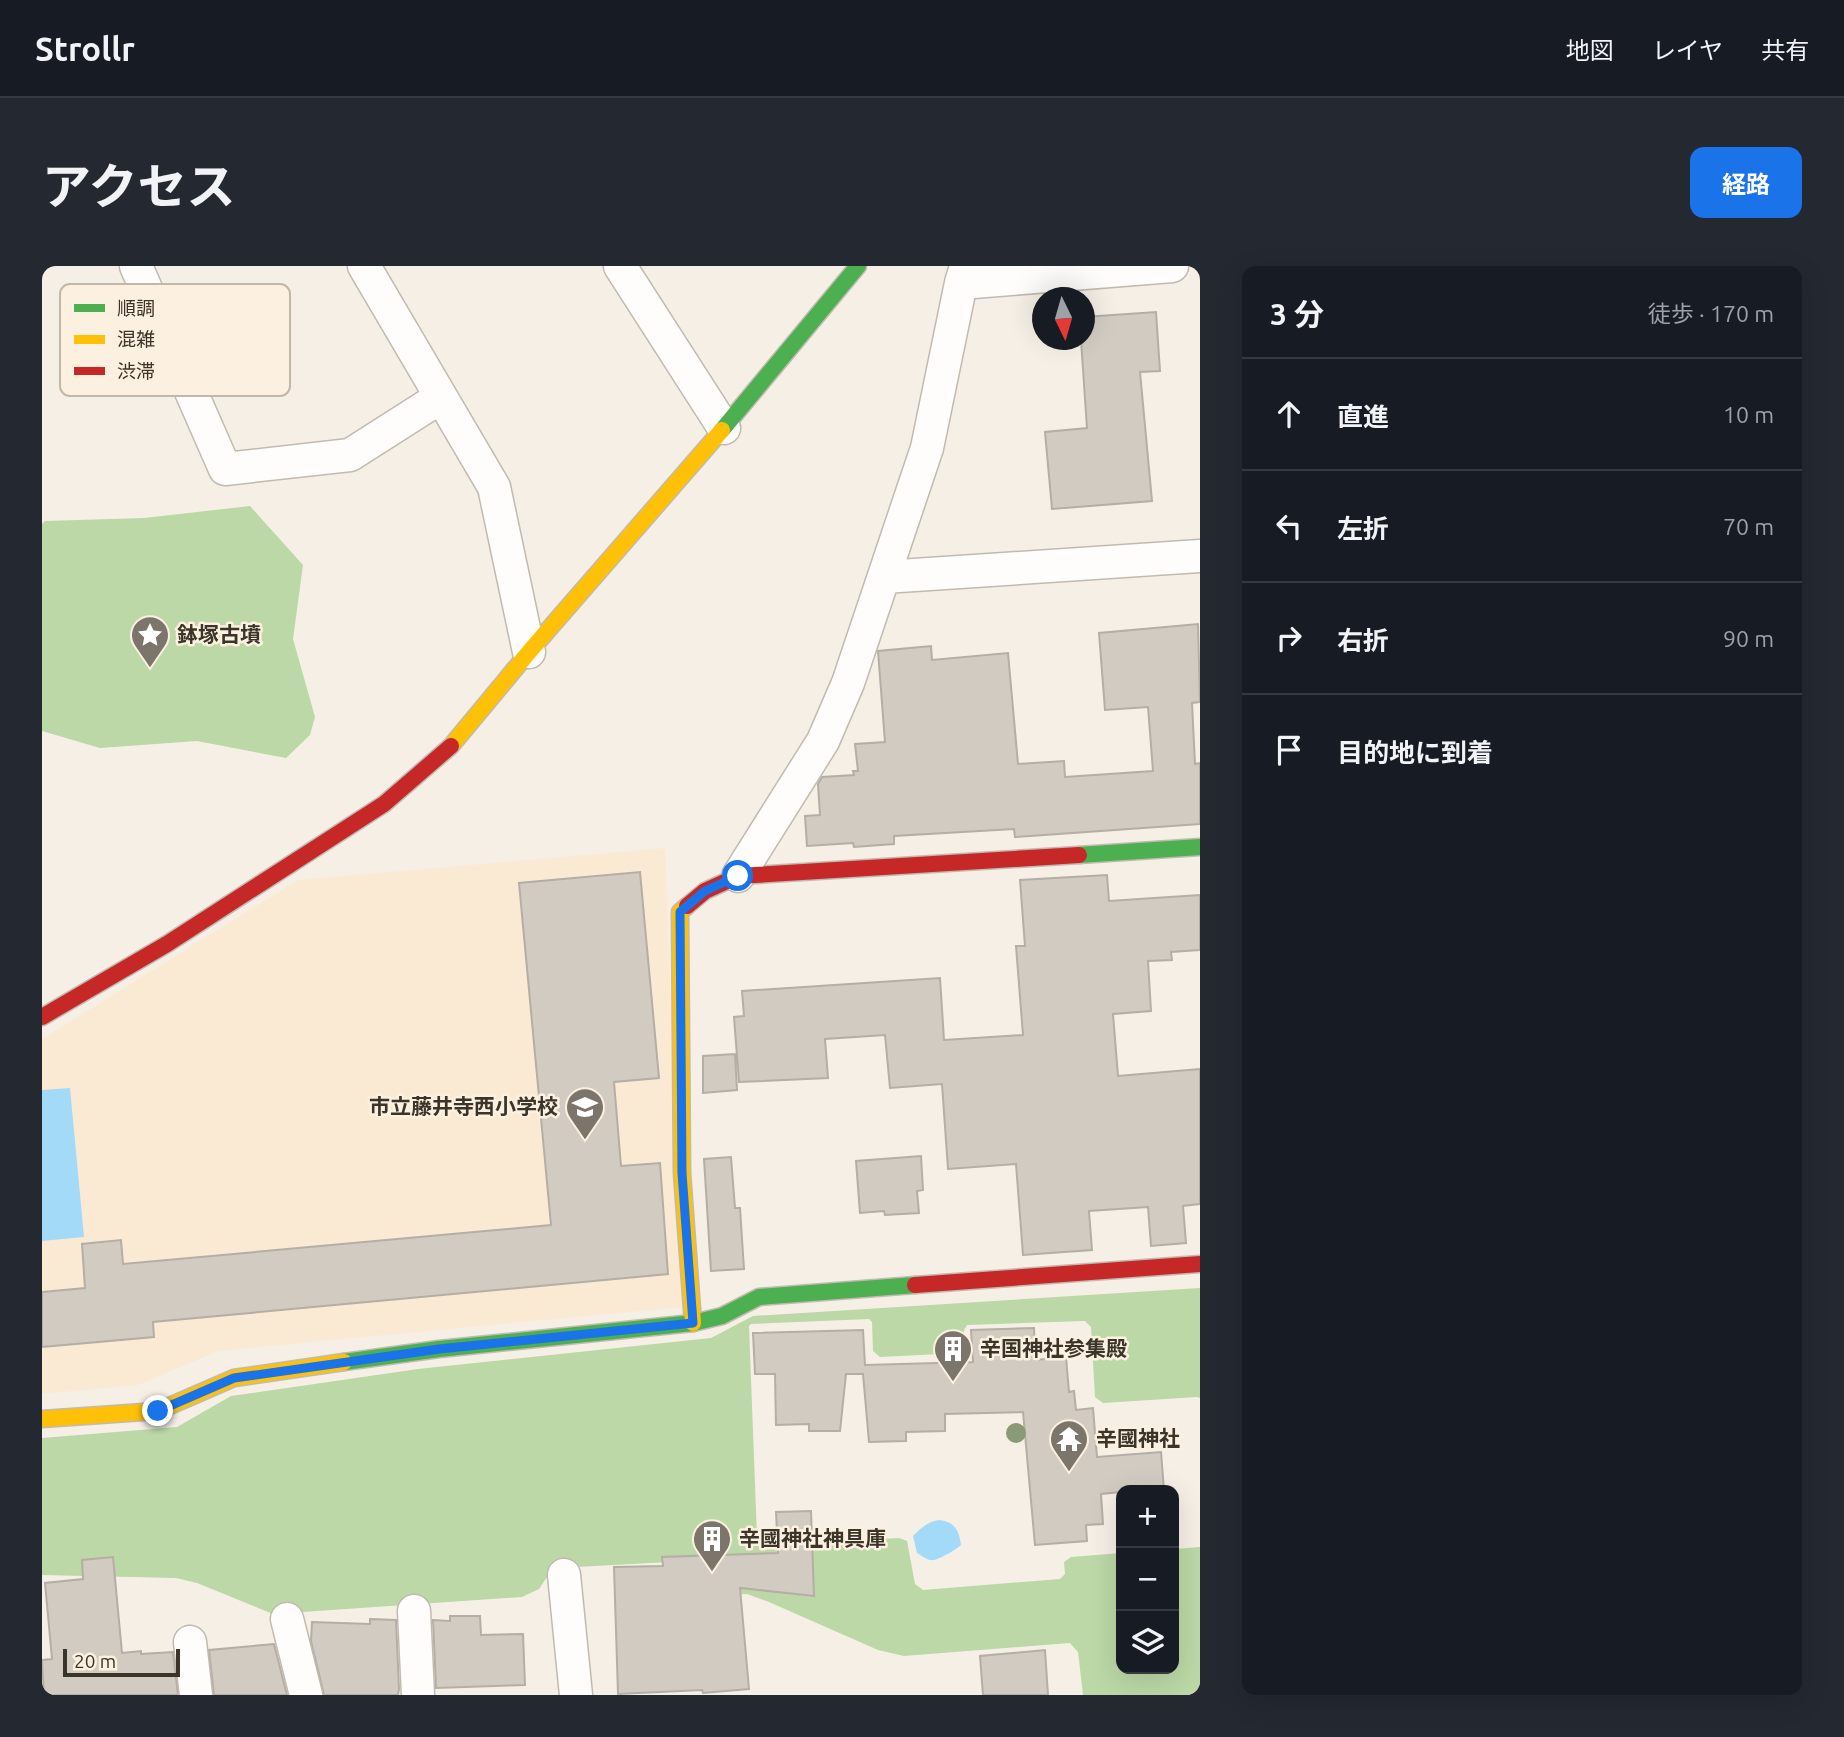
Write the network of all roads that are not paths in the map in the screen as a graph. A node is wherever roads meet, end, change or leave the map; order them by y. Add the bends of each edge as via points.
1 (136, 266) edge
2 (364, 266) edge
3 (620, 266) edge
4 (858, 266) edge
5 (1172, 266) edge
6 (964, 275) edge
7 (144, 284) edge
8 (193, 396) edge
9 (441, 397) junction
10 (724, 428) junction
11 (1200, 555) edge
12 (884, 577) junction
13 (529, 652) junction
14 (1200, 847) edge
15 (738, 876) junction
16 (42, 1017) edge
17 (1200, 1264) edge
18 (693, 1323) junction
19 (42, 1419) edge
20 (564, 1575) dead end
21 (414, 1611) dead end
22 (287, 1619) dead end
23 (190, 1642) dead end
24 (196, 1695) edge
25 (306, 1695) edge
26 (418, 1695) edge
27 (576, 1695) edge

1 - 7 street
2 - 9 street
3 - 10 street
4 - 10 street
5 - 6 street
6 - 12 street via 928,448
8 - 9 street via 225,470 350,455
9 - 13 street via 494,487
10 - 13 street
11 - 12 street
12 - 15 street via 823,741
13 - 16 street via 456,741 384,804 167,944
14 - 15 street
15 - 18 street via 705,891 680,912 682,1173
17 - 18 street via 759,1297 722,1316
18 - 19 street via 439,1349 261,1374 234,1378 158,1411
20 - 27 street
21 - 26 street
22 - 25 street
23 - 24 street

